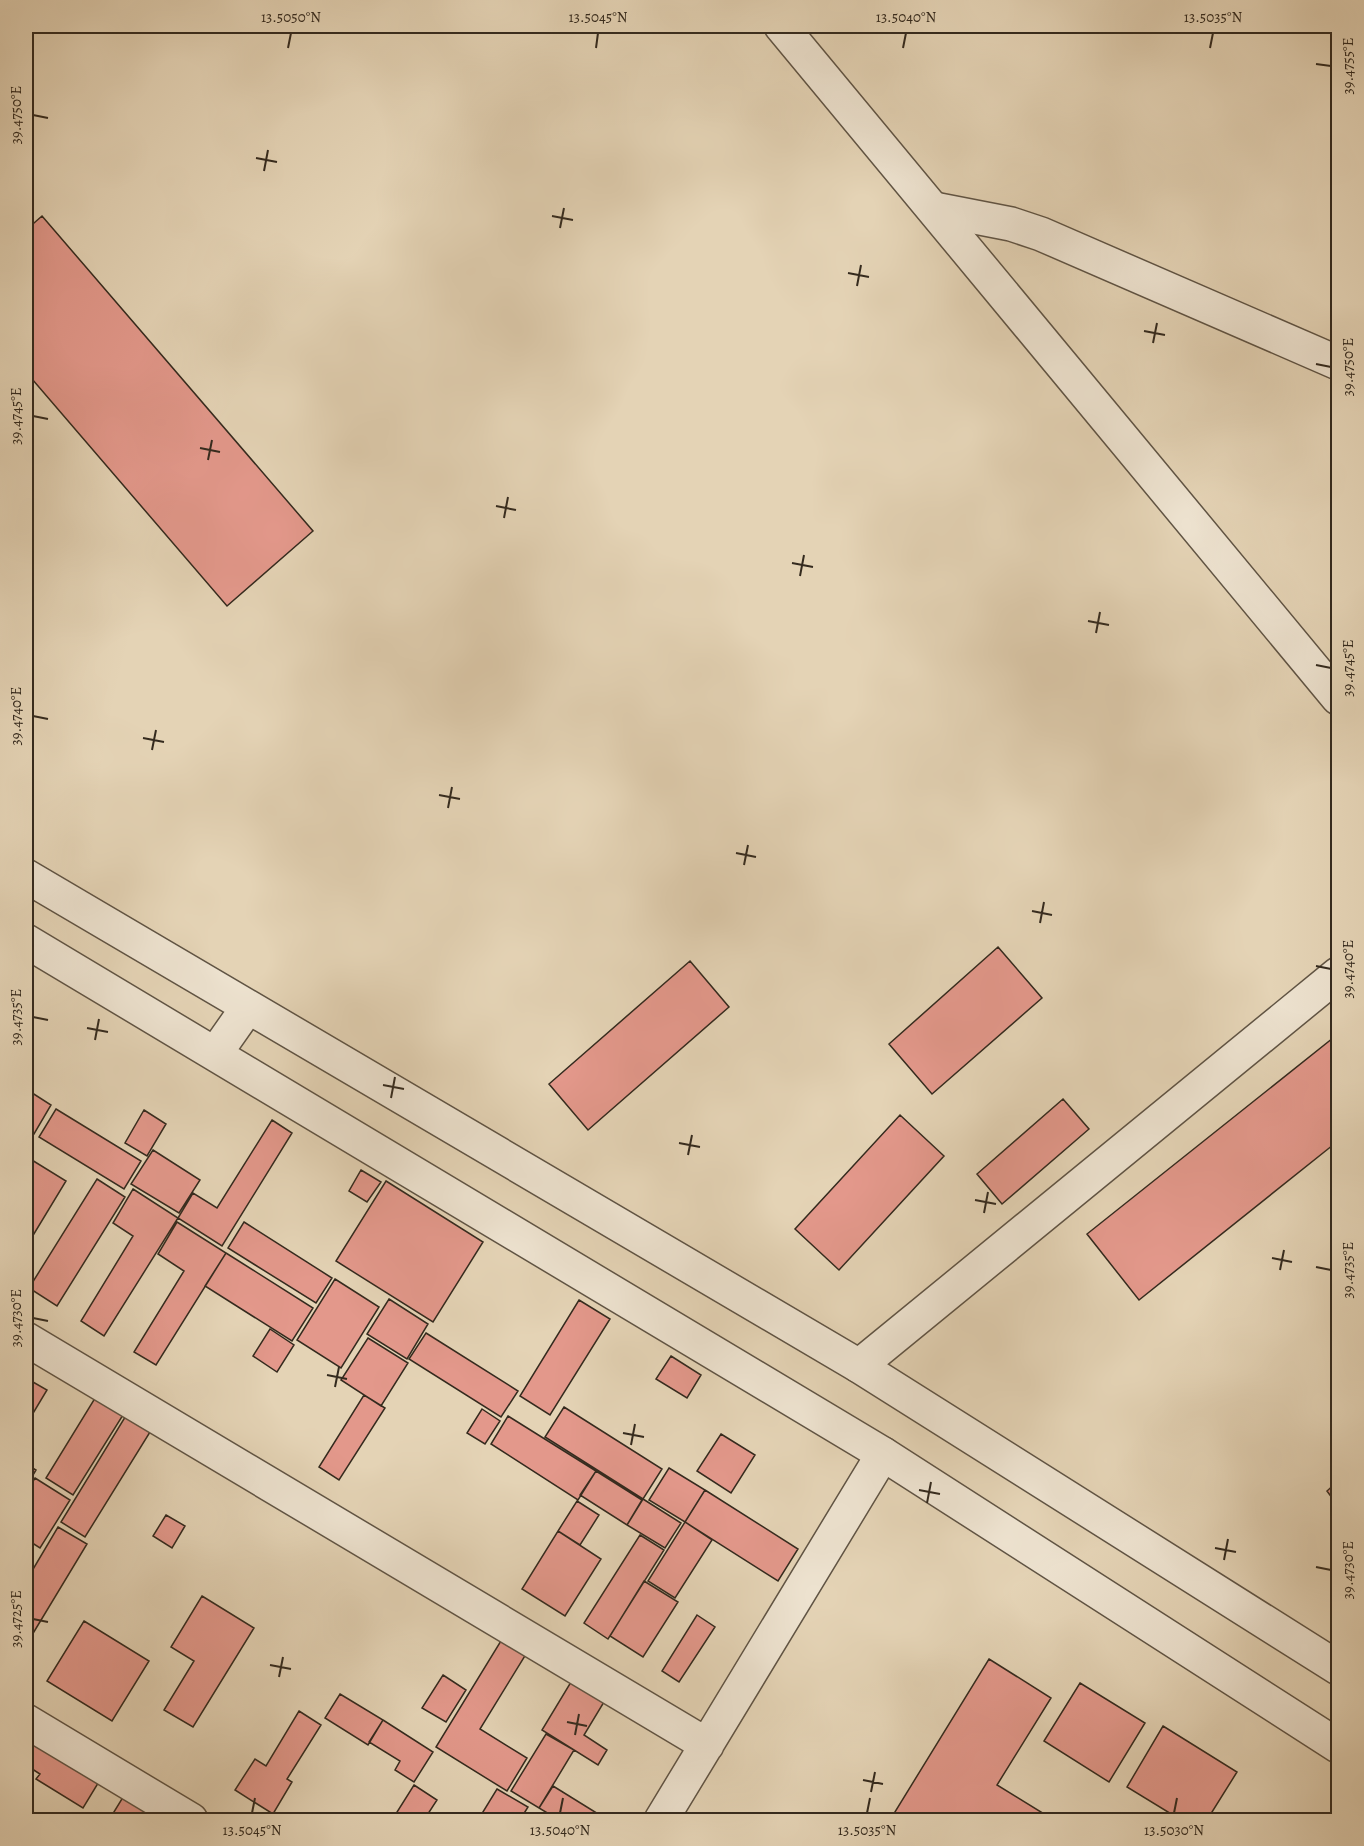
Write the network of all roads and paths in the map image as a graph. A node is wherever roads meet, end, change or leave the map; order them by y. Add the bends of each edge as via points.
1 (781, 26) edge
2 (934, 209) junction
3 (1338, 363) edge
4 (1338, 698) edge
5 (26, 876) edge
6 (26, 941) edge
7 (1338, 974) edge
8 (248, 1007) junction
9 (215, 1054) junction
10 (26, 1339) edge
11 (859, 1366) junction
12 (883, 1454) junction
13 (1338, 1668) edge
14 (26, 1721) edge
15 (707, 1746) junction
16 (1338, 1746) edge
17 (191, 1821) edge
18 (661, 1821) edge

1 - 2 street
2 - 3 street via 1041,234
2 - 4 street
5 - 8 street
6 - 9 street
7 - 11 street
8 - 9 street
8 - 11 street
9 - 12 street
10 - 15 street
11 - 13 street
12 - 15 street
12 - 16 street
14 - 17 street
15 - 18 street

